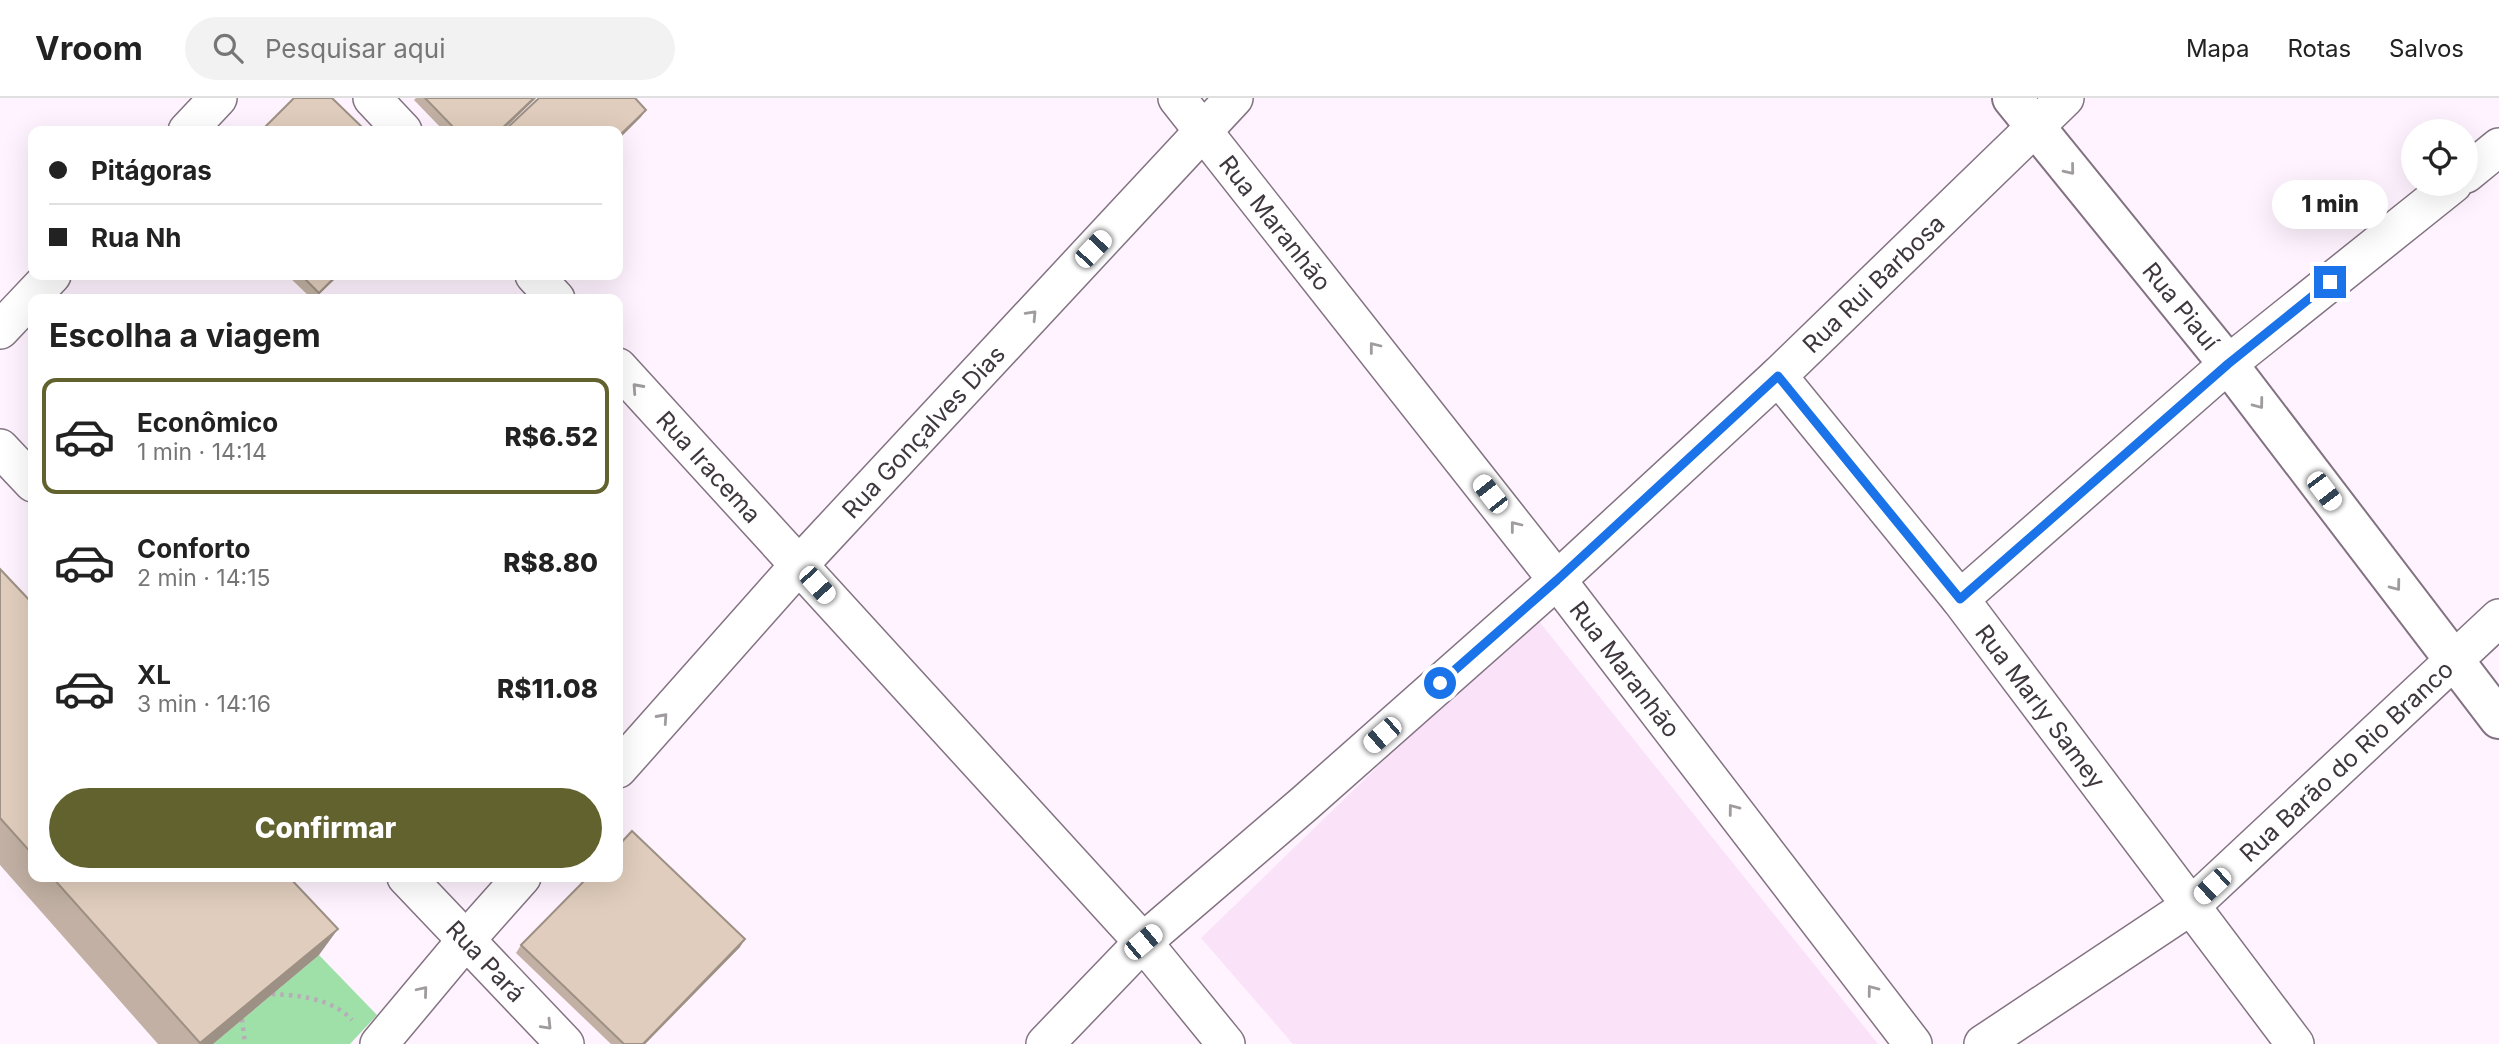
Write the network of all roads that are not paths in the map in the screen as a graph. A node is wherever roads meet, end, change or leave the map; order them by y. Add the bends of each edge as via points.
1 (218, 98) edge
2 (372, 98) edge
3 (1177, 98) edge
4 (1234, 98) edge
5 (2064, 98) edge
6 (2023, 112) edge
7 (192, 126) edge
8 (398, 126) edge
9 (1203, 130) junction
10 (2499, 147) edge
11 (2478, 164) edge
12 (2438, 196) edge
13 (47, 280) edge
14 (539, 280) edge
15 (34, 294) edge
16 (551, 294) edge
17 (28, 300) edge
18 (0, 330) edge
19 (2228, 364) junction
20 (623, 372) edge
21 (1778, 376) junction
22 (0, 447) edge
23 (28, 478) edge
24 (799, 565) junction
25 (1557, 580) junction
26 (1960, 599) junction
27 (2499, 618) edge
28 (2453, 660) junction
29 (2499, 719) edge
30 (623, 763) edge
31 (411, 882) edge
32 (518, 882) edge
33 (2192, 905) junction
34 (466, 940) junction
35 (1143, 942) junction
36 (367, 1034) edge
37 (1907, 1042) edge
38 (565, 1044) edge
39 (1045, 1044) edge
40 (1226, 1044) edge
41 (1983, 1044) edge
42 (2295, 1044) edge

1 - 7 street
2 - 8 street
3 - 9 street, Rua Maranhão
4 - 9 street, Rua Gonçalves Dias
5 - 6 street, Rua Rui Barbosa
6 -> 19 street, Rua Piauí
6 - 21 street, Rua Rui Barbosa
24 -> 9 street, Rua Gonçalves Dias
25 -> 9 street, Rua Maranhão
10 - 11 street
12 - 19 street
13 - 15 street
14 - 16 street
17 - 18 street
19 - 26 street
19 -> 28 street, Rua Piauí
24 -> 20 street, Rua Iracema
21 - 25 street, Rua Rui Barbosa
21 - 26 street, Rua Marly Samey
22 - 23 street
30 -> 24 street, Rua Gonçalves Dias
24 - 35 street, Rua Iracema
25 - 35 street, Rua Rui Barbosa
37 -> 25 street, Rua Maranhão
26 - 33 street, Rua Marly Samey
27 - 28 street, Rua Barão do Rio Branco
28 - 29 street, Rua Piauí
28 - 33 street, Rua Barão do Rio Branco
31 - 34 street, Rua Pará
32 - 34 street
33 - 41 street, Rua Barão do Rio Branco
33 - 42 street, Rua Marly Samey
36 -> 34 street
34 -> 38 street, Rua Pará
35 - 39 street, Rua Rui Barbosa
35 - 40 street, Rua Iracema

